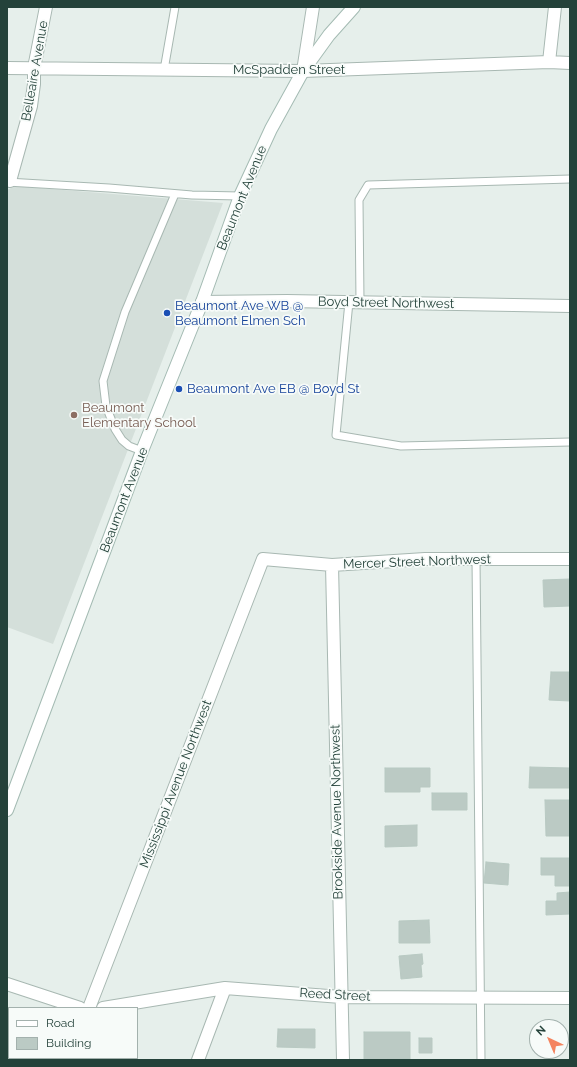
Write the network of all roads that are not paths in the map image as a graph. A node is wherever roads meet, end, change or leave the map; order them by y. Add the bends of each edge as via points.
1 (46, 7) edge
2 (175, 7) edge
3 (313, 7) edge
4 (354, 7) edge
5 (555, 7) edge
6 (549, 62) junction
7 (570, 63) edge
8 (7, 68) edge
9 (34, 68) junction
10 (164, 70) junction
11 (303, 71) junction
12 (570, 179) edge
13 (8, 183) edge
14 (175, 194) junction
15 (240, 196) junction
16 (202, 302) junction
17 (354, 302) junction
18 (570, 306) edge
19 (570, 442) edge
20 (142, 451) junction
21 (264, 559) joint
22 (476, 559) junction
23 (570, 559) edge
24 (332, 565) junction
25 (7, 810) edge
26 (7, 984) edge
27 (225, 988) junction
28 (341, 997) junction
29 (481, 998) junction
30 (570, 998) edge
31 (77, 1007) edge
32 (88, 1007) edge
33 (108, 1007) edge
34 (198, 1060) edge
35 (344, 1060) edge
36 (481, 1060) edge

1 - 9 street, Belleaire Avenue
2 - 10 lane
3 - 11 street
4 - 11 street, Beaumont Avenue via 329,35
5 - 6 street
6 - 7 street, McSpadden Street
6 - 11 street, McSpadden Street
8 - 9 street, McSpadden Street
9 - 10 street, McSpadden Street
9 - 13 street, Belleaire Avenue via 31,106
10 - 11 street, McSpadden Street
11 - 15 street, Beaumont Avenue via 271,129
12 - 17 lane via 368,184 359,200
13 - 14 lane
14 - 15 lane
14 - 20 lane via 125,312 102,381 106,406 115,430 128,446
15 - 16 street, Beaumont Avenue
16 - 17 street, Boyd Street Northwest
16 - 20 street, Beaumont Avenue
17 - 18 street, Boyd Street Northwest
17 - 19 lane via 336,435 401,446
20 - 25 street, Beaumont Avenue
21 - 24 street, Mercer Street Northwest
21 - 32 street, Mississippi Avenue Northwest
22 - 23 street, Mercer Street Northwest
22 - 24 street, Mercer Street Northwest via 425,559
22 - 29 lane
24 - 28 street, Brookside Avenue Northwest
26 - 31 street
27 - 28 street, Reed Street
27 - 33 street, Reed Street
27 - 34 street
28 - 29 street, Reed Street
28 - 35 street, Brookside Avenue Northwest
29 - 30 street, Reed Street
29 - 36 lane

